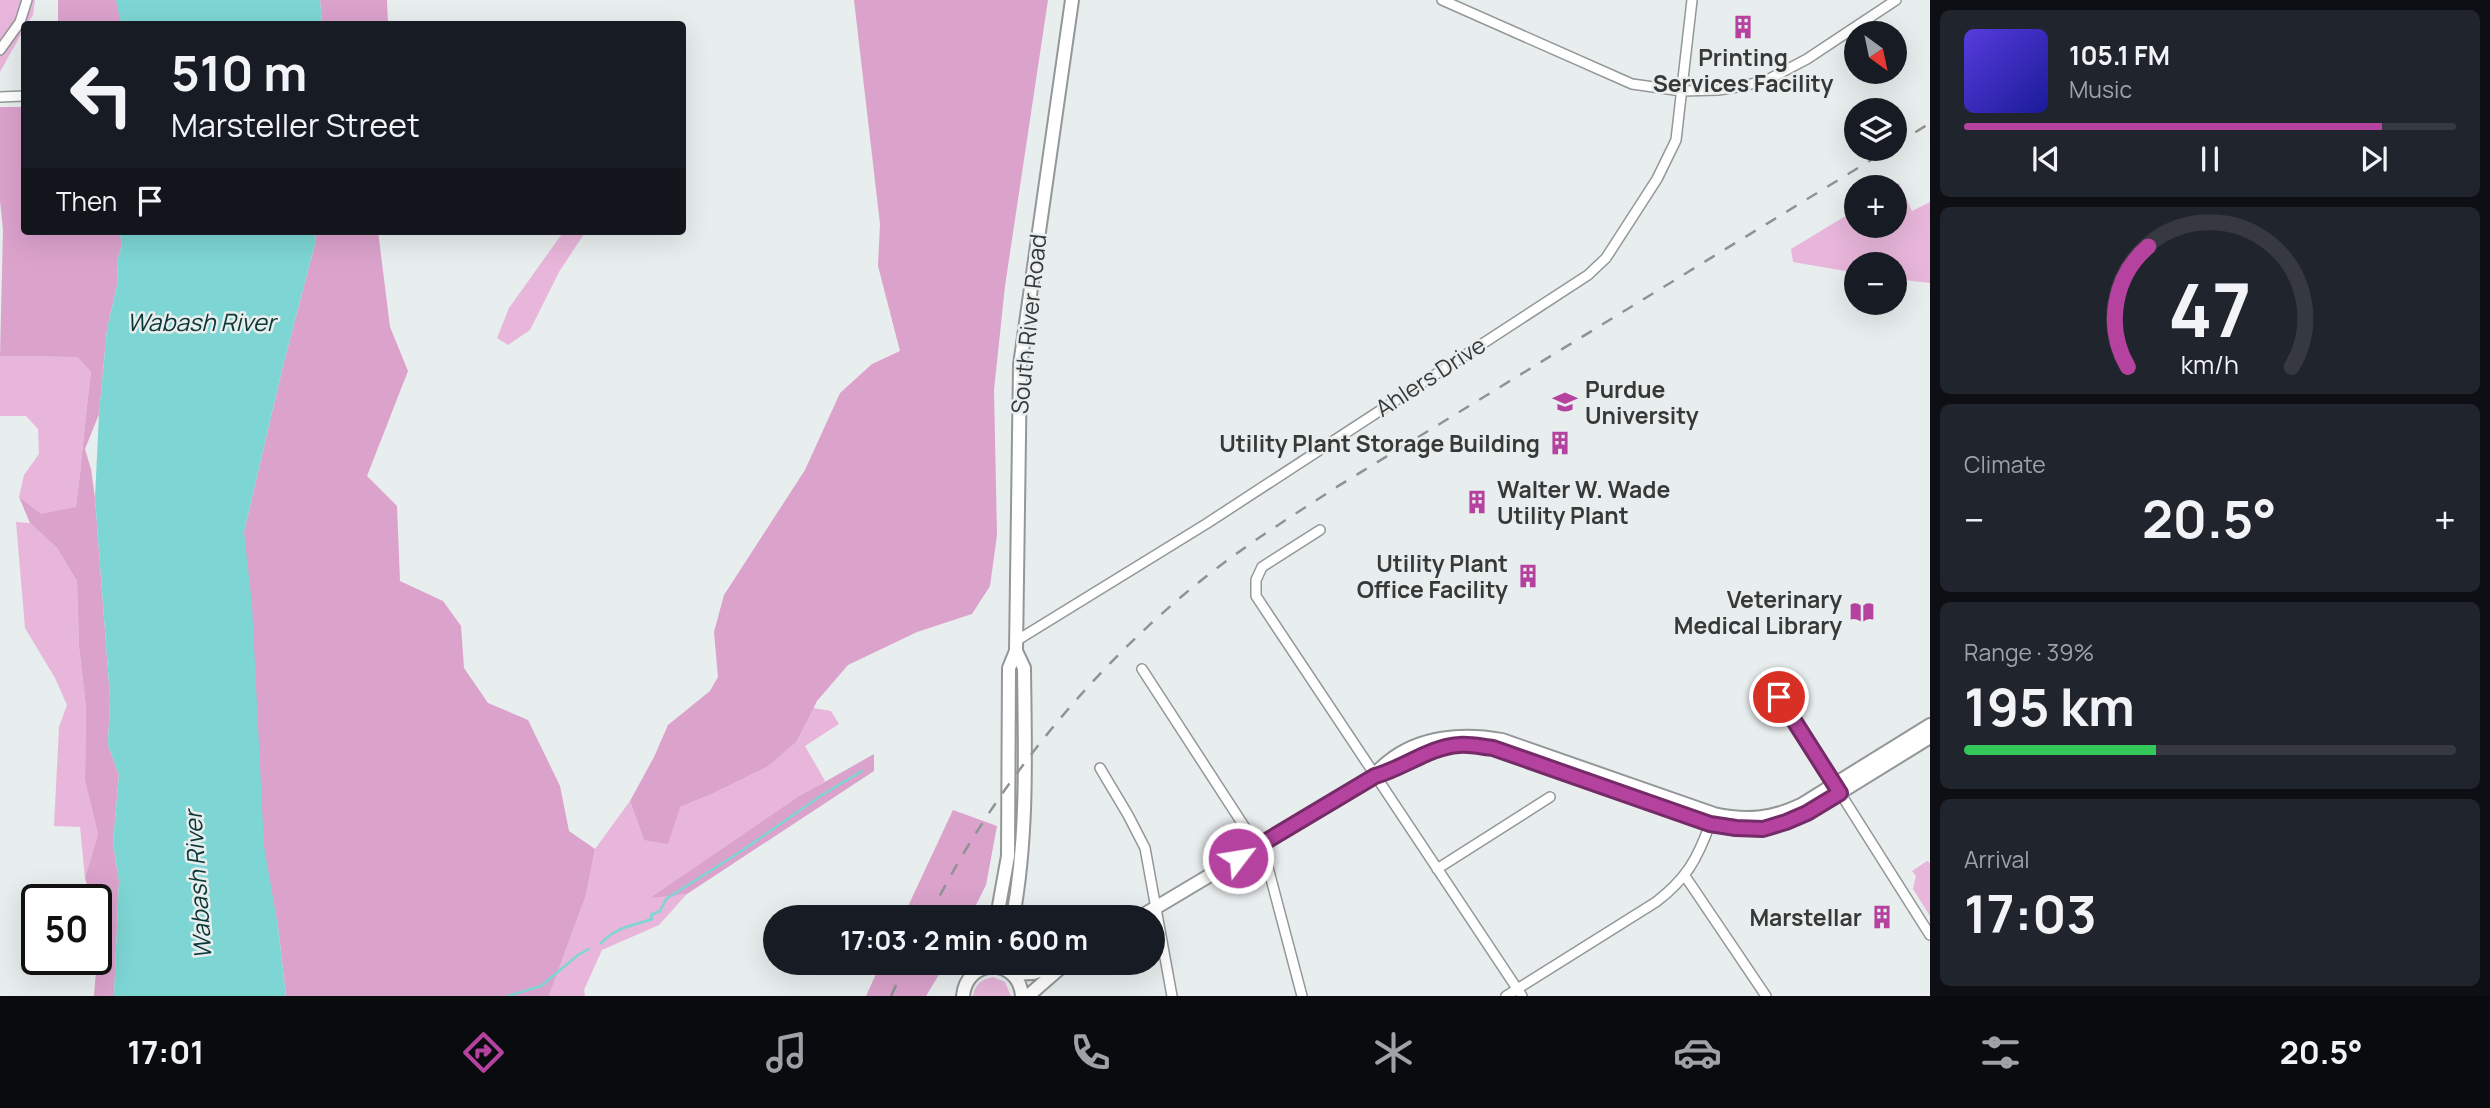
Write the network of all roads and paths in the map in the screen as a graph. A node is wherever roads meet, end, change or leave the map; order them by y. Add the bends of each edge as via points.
1 (27, 0) edge
2 (1072, 0) edge
3 (1442, 0) edge
4 (1692, 0) edge
5 (1896, 0) edge
6 (0, 50) edge
7 (1682, 91) junction
8 (21, 96) edge
9 (0, 97) edge
10 (1320, 530) dead end
11 (1016, 646) junction
12 (1142, 669) dead end
13 (1768, 680) dead end
14 (1930, 725) edge
15 (1930, 737) edge
16 (1100, 768) dead end
17 (1375, 776) junction
18 (1837, 788) junction
19 (1550, 797) dead end
20 (1710, 824) junction
21 (1258, 846) junction
22 (1437, 869) junction
23 (1685, 876) junction
24 (999, 905) edge
25 (1015, 905) edge
26 (1156, 905) edge
27 (1159, 905) edge
28 (1930, 935) edge
29 (1165, 957) edge
30 (973, 975) edge
31 (1014, 975) edge
32 (1051, 975) edge
33 (1519, 993) edge
34 (962, 995) edge
35 (1022, 996) edge
36 (1028, 996) edge
37 (1172, 996) edge
38 (1302, 996) edge
39 (1506, 996) edge
40 (1766, 996) edge

1 - 6 street via 20,22
2 - 11 main road, South River Road via 1020,365
3 - 7 street via 1632,84
4 - 7 street, Ahlers Drive
5 - 7 street via 1769,79 1718,90
7 - 11 street, Ahlers Drive via 1669,158 1606,258 1588,275
8 - 9 street
10 - 17 street via 1262,567 1256,596
11 - 24 main road, South River Road via 1009,668 1008,856
11 - 25 main road, South River Road via 1024,668 1025,828
12 - 21 street
13 - 18 street
14 - 18 main road
15 - 18 main road
16 - 26 street via 1145,848
17 - 18 main road via 1387,762 1417,746 1471,735 1502,740 1732,818 1785,813
17 - 20 main road via 1434,750 1460,744 1493,748
17 - 21 main road
17 - 22 street
18 - 20 main road via 1807,813 1763,829
18 - 28 street
19 - 22 street
20 - 23 street
21 - 27 main road
21 - 38 street via 1266,860
22 - 33 street
23 - 33 street via 1656,902
23 - 40 street
29 - 37 street
30 - 34 main road
31 - 35 main road
32 - 36 main road
33 - 39 street

